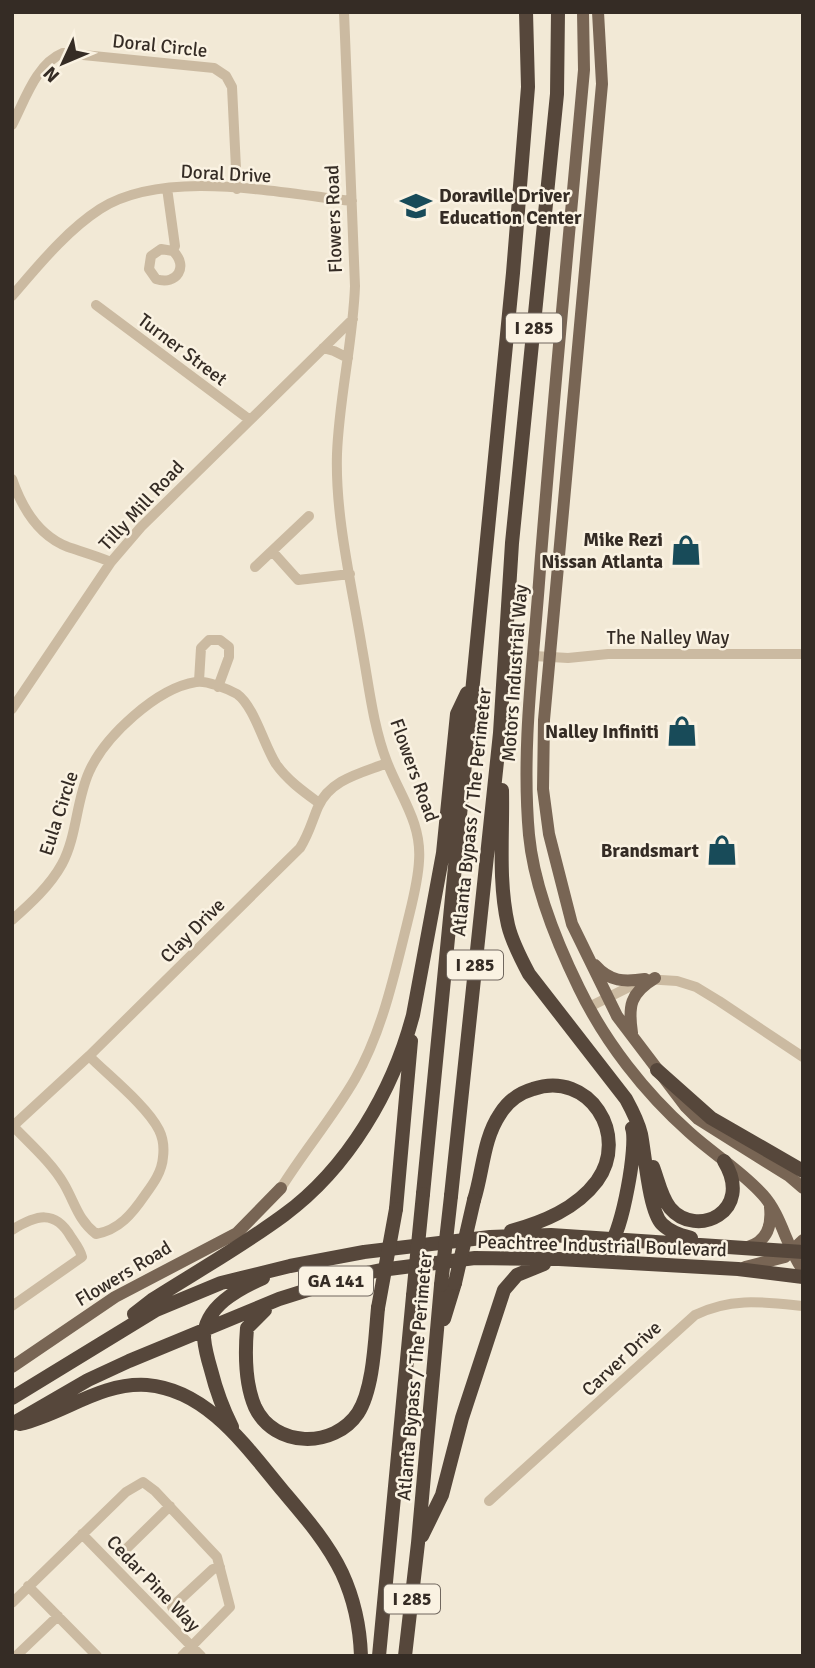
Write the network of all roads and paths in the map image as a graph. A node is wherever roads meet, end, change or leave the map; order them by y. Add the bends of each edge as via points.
1 (344, 12) edge
2 (526, 12) edge
3 (558, 12) edge
4 (583, 12) edge
5 (598, 12) edge
6 (12, 125) edge
7 (167, 188) junction
8 (237, 189) junction
9 (352, 201) junction
10 (173, 251) dead end
11 (12, 296) edge
12 (96, 305) dead end
13 (354, 318) junction
14 (323, 348) junction
15 (348, 358) junction
16 (250, 420) junction
17 (12, 480) edge
18 (309, 516) dead end
19 (272, 551) junction
20 (111, 562) junction
21 (255, 567) dead end
22 (350, 574) junction
23 (803, 654) edge
24 (534, 656) junction
25 (549, 657) junction
26 (199, 681) junction
27 (472, 682) junction
28 (218, 687) junction
29 (12, 709) edge
30 (500, 733) junction
31 (387, 763) junction
32 (319, 803) junction
33 (12, 920) edge
34 (586, 955) junction
35 (650, 979) junction
36 (606, 997) junction
37 (589, 1007) junction
38 (413, 1015) junction
39 (632, 1037) junction
40 (89, 1056) junction
41 (803, 1057) edge
42 (657, 1070) junction
43 (608, 1078) junction
44 (13, 1126) edge
45 (640, 1130) junction
46 (724, 1161) junction
47 (803, 1171) edge
48 (281, 1188) joint
49 (803, 1188) edge
50 (770, 1203) junction
51 (12, 1230) edge
52 (490, 1237) junction
53 (614, 1238) junction
54 (803, 1240) edge
55 (709, 1244) junction
56 (748, 1247) junction
57 (797, 1252) edge
58 (475, 1258) junction
59 (559, 1259) junction
60 (289, 1266) junction
61 (738, 1269) junction
62 (803, 1270) edge
63 (803, 1277) edge
64 (448, 1284) junction
65 (279, 1299) junction
66 (12, 1306) edge
67 (803, 1306) edge
68 (205, 1330) junction
69 (92, 1348) junction
70 (12, 1367) edge
71 (12, 1398) edge
72 (12, 1425) edge
73 (236, 1434) junction
74 (489, 1501) dead end
75 (170, 1506) junction
76 (82, 1534) junction
77 (418, 1543) junction
78 (121, 1555) dead end
79 (220, 1567) junction
80 (28, 1586) junction
81 (12, 1603) edge
82 (172, 1607) dead end
83 (58, 1616) junction
84 (192, 1646) junction
85 (16, 1656) edge
86 (97, 1656) edge
87 (182, 1656) edge
88 (201, 1656) edge
89 (361, 1656) edge
90 (379, 1656) edge
91 (405, 1656) edge

1 - 9 street, Flowers Road
2 - 27 highway, Atlanta Bypass / The Perimeter / I 285 via 528,87 522,162
3 - 30 highway, Atlanta Bypass / The Perimeter / I 285 via 557,94 512,543
4 - 24 main road, Motors Industrial Way via 584,70
5 - 25 main road, Motors Industrial Way via 602,85
6 - 8 street, Doral Circle via 44,66 63,53 214,68 233,87
7 - 8 street, Doral Drive
7 - 10 street
7 - 11 street, Doral Drive via 98,210
8 - 9 street, Doral Drive
9 - 13 street, Flowers Road
12 - 16 street, Turner Street
13 - 14 street, Tilly Mill Road
13 - 15 street, Flowers Road
14 - 15 street
14 - 16 street, Tilly Mill Road
15 - 22 street, Flowers Road via 337,466
16 - 20 street, Tilly Mill Road
17 - 20 street via 28,515 46,533 66,546
18 - 19 street
19 - 21 street
19 - 22 street via 298,580
20 - 29 street, Tilly Mill Road
22 - 31 street, Flowers Road
23 - 25 street, The Nalley Way
24 - 25 street, The Nalley Way
24 - 37 main road, Motors Industrial Way via 526,776 529,838 558,940
25 - 34 main road, Motors Industrial Way via 544,720 546,814 561,887
26 - 28 street
26 - 28 street via 201,648 209,640 220,640 229,647 229,657
26 - 33 street, Eula Circle via 166,692 145,707 96,758 61,865
27 - 38 highway via 457,714 443,853
27 - 90 highway, Atlanta Bypass / The Perimeter / I 285, bridge
28 - 32 street via 238,695 277,765
30 - 43 highway via 502,882 508,924 529,974
30 - 64 highway, Atlanta Bypass / The Perimeter / I 285, bridge via 451,1196
31 - 32 street, Clay Drive via 334,785
31 - 48 street, Flowers Road via 412,814 419,850 395,973 362,1066
32 - 40 street, Clay Drive via 300,848
34 - 35 main road via 605,976 628,982
34 - 36 main road, Motors Industrial Way
35 - 36 street
35 - 39 main road via 630,1004
35 - 41 street via 695,987
36 - 37 street
36 - 39 main road, Motors Industrial Way
37 - 46 main road, Motors Industrial Way via 656,1099
38 - 65 highway, bridge via 396,1209 366,1394 357,1414 335,1433 298,1439 275,1430 260,1415 252,1396 246,1364 247,1328
38 - 69 highway via 367,1124 326,1176 285,1214 152,1300
39 - 42 main road, Motors Industrial Way
40 - 44 street, Clay Drive
40 - 44 street via 159,1130 163,1158 138,1206 111,1232 96,1234 85,1225 64,1184
42 - 47 highway via 711,1118
42 - 49 main road, Motors Industrial Way via 698,1119
43 - 45 highway via 626,1099
43 - 53 highway via 634,1133 632,1163
45 - 46 highway via 666,1202 682,1217 712,1219 727,1210 733,1191
45 - 55 highway via 661,1223
46 - 50 main road, Motors Industrial Way
48 - 70 main road, Flowers Road via 237,1233 115,1297
50 - 56 main road via 768,1232
50 - 57 main road, Motors Industrial Way
51 - 66 street via 44,1216 57,1219 82,1257
52 - 53 highway, Peachtree Industrial Boulevard / GA 141
52 - 60 highway, Peachtree Industrial Boulevard / GA 141
52 - 64 highway, bridge via 547,1219 591,1188 601,1173 609,1134 588,1099 564,1087 538,1087 516,1096 499,1114
53 - 55 highway, Peachtree Industrial Boulevard / GA 141
53 - 58 highway via 595,1251 510,1252
54 - 57 main road
55 - 56 highway, Peachtree Industrial Boulevard / GA 141
56 - 57 highway, Peachtree Industrial Boulevard / GA 141
57 - 61 main road
57 - 62 main road, Motors Industrial Way
58 - 59 highway, Peachtree Industrial Boulevard / GA 141
58 - 65 highway, Peachtree Industrial Boulevard / GA 141 via 352,1276
59 - 61 highway, Peachtree Industrial Boulevard / GA 141
59 - 77 highway via 523,1272 504,1290 442,1495
60 - 68 highway via 226,1298
60 - 69 highway, Peachtree Industrial Boulevard / GA 141 via 186,1296
61 - 63 highway, Peachtree Industrial Boulevard / GA 141
64 - 77 highway, Atlanta Bypass / The Perimeter / I 285 via 436,1344
65 - 68 highway, Peachtree Industrial Boulevard / GA 141
67 - 74 street, Carver Drive via 745,1301 721,1304 695,1315
68 - 72 highway, Peachtree Industrial Boulevard / GA 141 via 88,1380
68 - 73 highway via 214,1381
69 - 71 highway, Peachtree Industrial Boulevard / GA 141
72 - 73 highway via 33,1421 98,1392 142,1385 188,1398
73 - 89 highway via 329,1549 349,1591
75 - 76 street via 144,1482 126,1492
75 - 78 street
75 - 79 street via 217,1557
76 - 80 street
76 - 84 street, Cedar Pine Way
77 - 91 highway, Atlanta Bypass / The Perimeter / I 285
79 - 82 street
79 - 84 street via 230,1607
80 - 81 street
80 - 83 street
83 - 85 street
83 - 86 street
84 - 87 street
84 - 88 street, Cedar Pine Way

